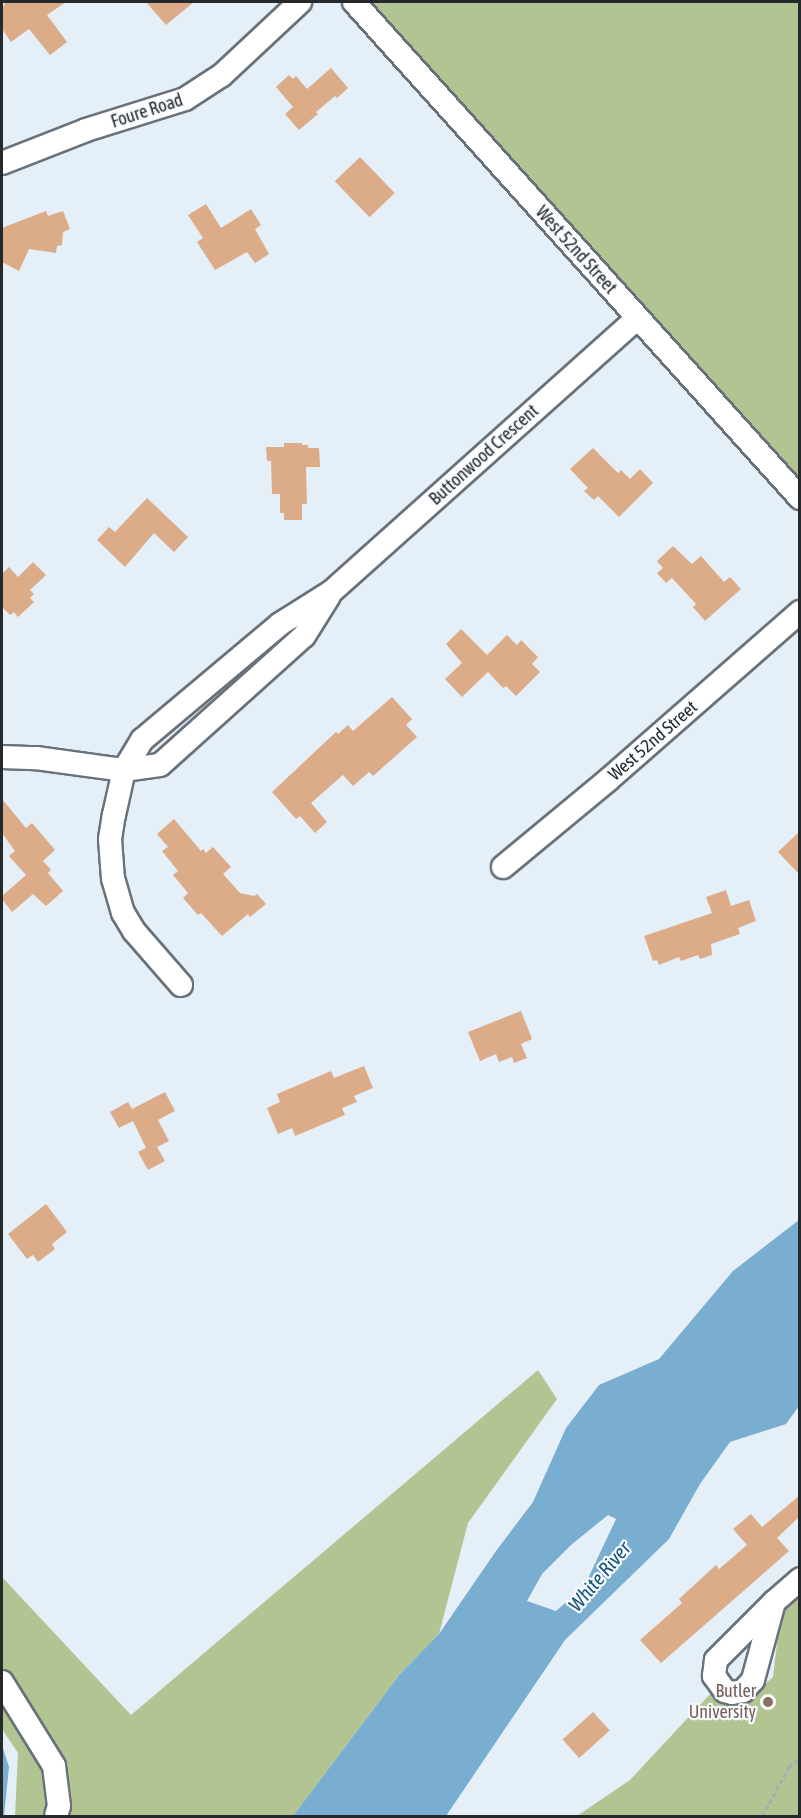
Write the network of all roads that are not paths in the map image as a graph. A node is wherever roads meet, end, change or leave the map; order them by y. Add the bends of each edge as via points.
1 (300, 2) edge
2 (354, 2) edge
3 (2, 163) edge
4 (637, 318) junction
5 (800, 498) edge
6 (331, 592) junction
7 (800, 612) edge
8 (2, 757) edge
9 (124, 770) junction
10 (503, 867) dead end
11 (182, 985) dead end
12 (800, 1579) edge
13 (774, 1602) dead end
14 (2, 1682) edge
15 (56, 1816) edge

1 - 3 street, Foure Road via 222,75 185,99 86,130
2 - 4 street, West 52nd Street
4 - 5 street, West 52nd Street
4 - 6 street, Buttonwood Crescent
6 - 9 street via 280,624 142,740
6 - 9 street via 304,636 160,765
7 - 10 street, West 52nd Street
8 - 9 street
9 - 11 street via 110,839 114,887 134,931
12 - 13 street
14 - 15 street via 54,1766 59,1806

